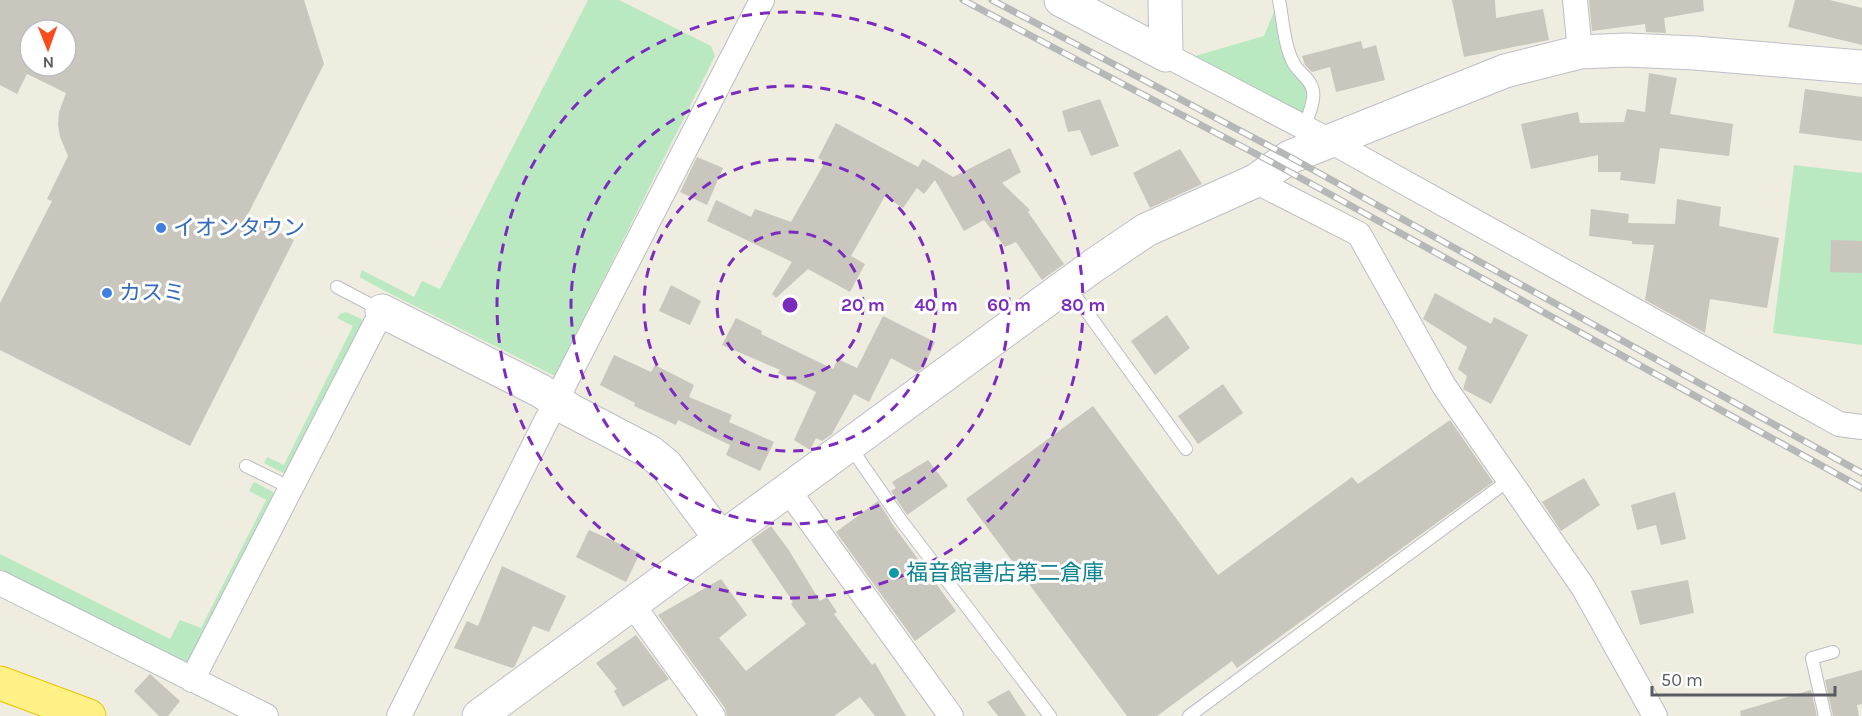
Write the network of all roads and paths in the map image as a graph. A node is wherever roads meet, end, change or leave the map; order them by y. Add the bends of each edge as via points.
1 (762, 0) edge
2 (1061, 0) edge
3 (1165, 0) edge
4 (1279, 0) edge
5 (1575, 0) edge
6 (1580, 52) junction
7 (1166, 55) junction
8 (1862, 67) edge
9 (1318, 134) junction
10 (1256, 181) junction
11 (1067, 284) junction
12 (337, 287) dead end
13 (382, 310) junction
14 (557, 401) junction
15 (1862, 428) edge
16 (849, 445) junction
17 (1185, 449) dead end
18 (246, 466) dead end
19 (1509, 480) junction
20 (291, 488) junction
21 (788, 490) junction
22 (721, 539) junction
23 (0, 583) edge
24 (632, 604) junction
25 (1833, 652) dead end
26 (192, 680) junction
27 (0, 683) edge
28 (89, 716) edge
29 (266, 716) edge
30 (399, 716) edge
31 (479, 716) edge
32 (713, 716) edge
33 (951, 716) edge
34 (1050, 716) edge
35 (1189, 716) edge
36 (1655, 716) edge
37 (1825, 716) edge

1 - 14 street
2 - 7 street
3 - 7 street
4 - 9 lane via 1294,64 1313,92
5 - 6 street
6 - 8 street via 1695,53
6 - 9 street via 1505,71
7 - 9 street
9 - 10 street
9 - 15 street via 1839,424
10 - 11 street via 1146,230
10 - 19 street via 1359,234 1444,386
11 - 16 street
11 - 17 lane
12 - 13 lane
13 - 14 street
13 - 20 street
14 - 22 street via 650,452 672,473
14 - 30 street
16 - 21 street
16 - 34 lane via 900,519
18 - 20 lane
19 - 35 lane
19 - 36 street via 1583,587
20 - 26 street
21 - 22 street
21 - 33 street
22 - 24 street
23 - 26 street
24 - 31 street
24 - 32 street
25 - 37 lane via 1812,658
26 - 29 street
27 - 28 highway

